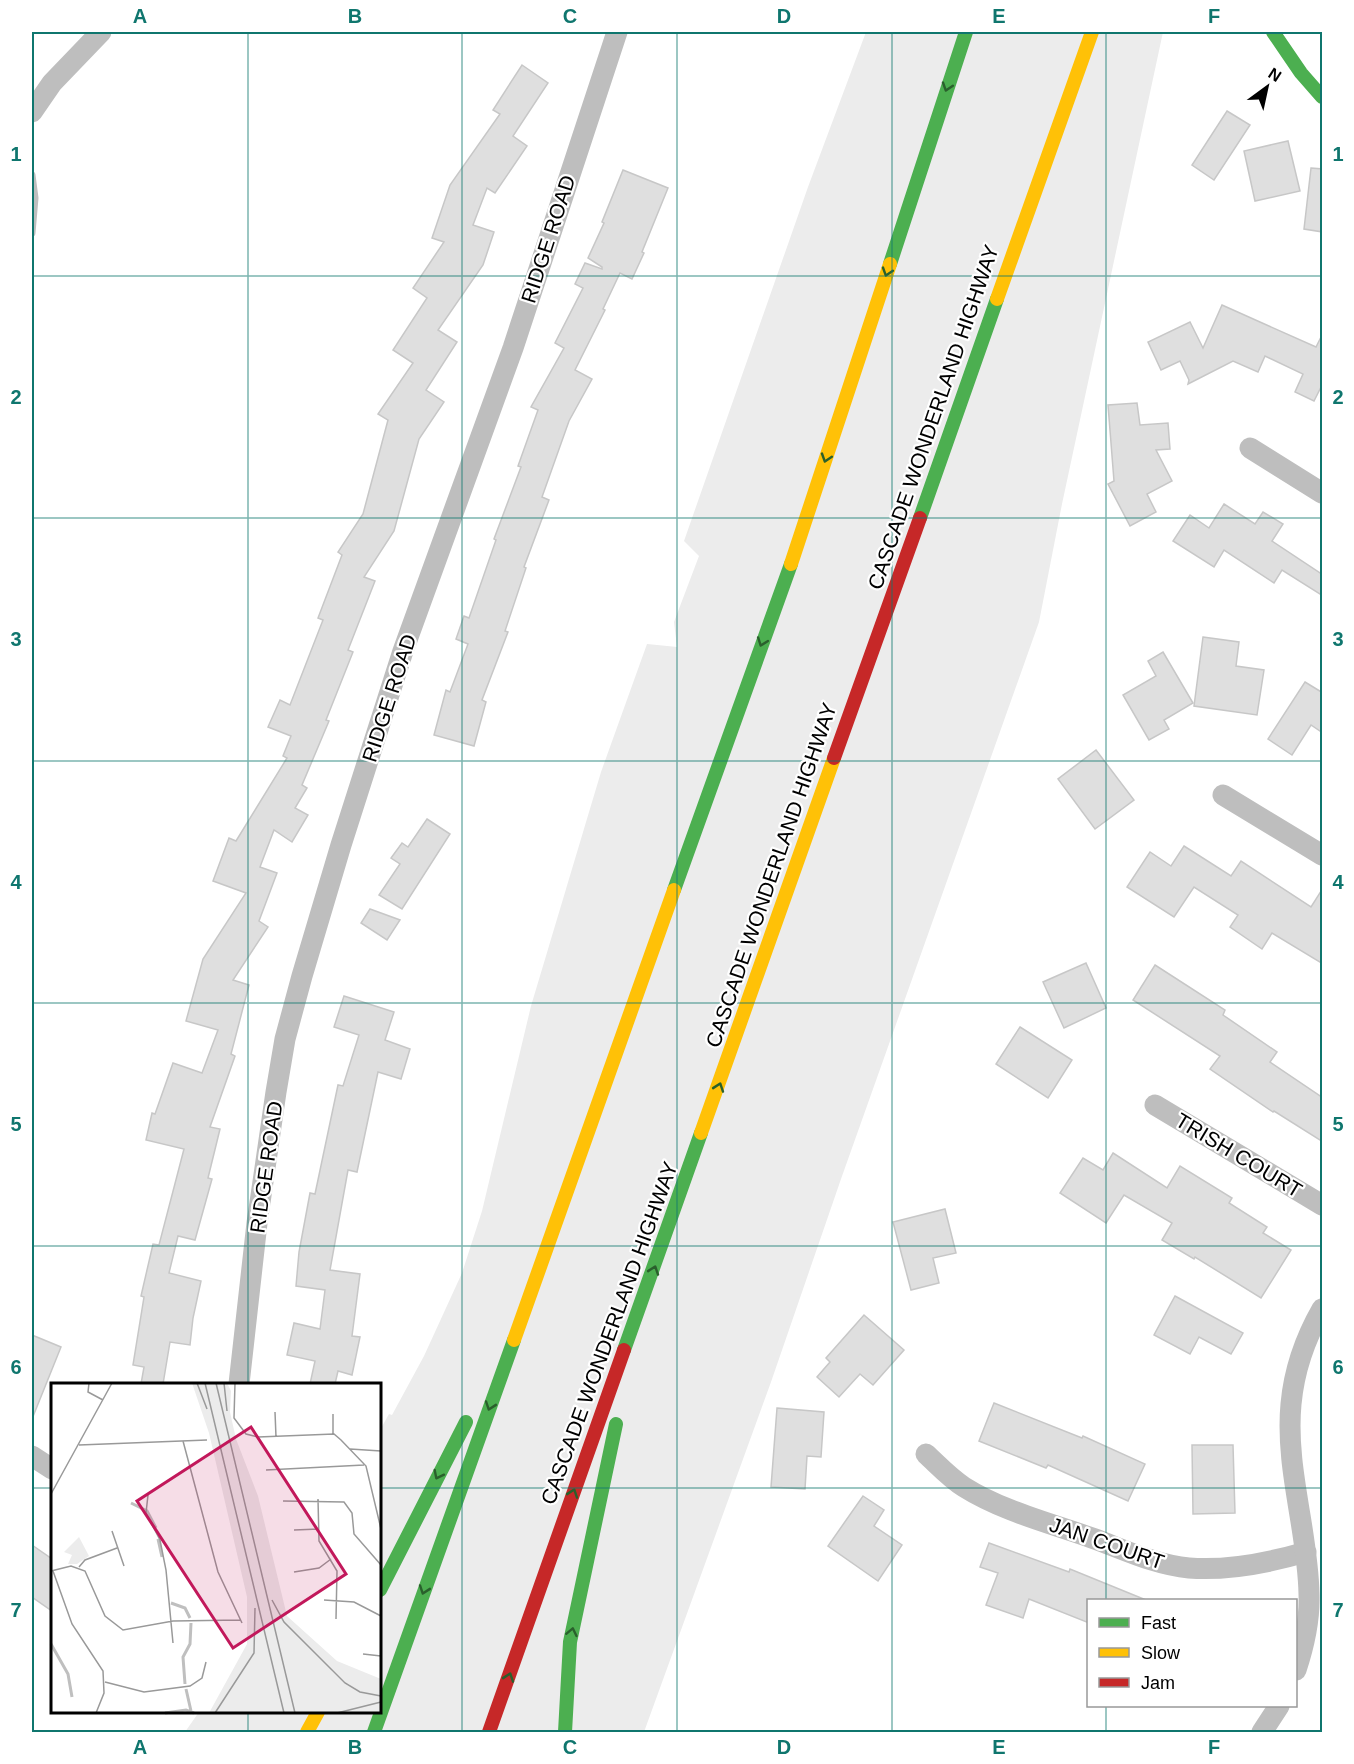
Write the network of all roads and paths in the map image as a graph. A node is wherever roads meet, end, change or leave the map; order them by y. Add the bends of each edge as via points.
1 (101, 32) edge
2 (617, 32) edge
3 (966, 32) edge
4 (1092, 32) edge
5 (1273, 32) edge
6 (1323, 97) edge
7 (32, 112) edge
8 (1250, 447) dead end
9 (1323, 493) edge
10 (1223, 795) dead end
11 (1323, 855) edge
12 (1155, 1105) dead end
13 (1323, 1205) edge
14 (640, 1308) junction
15 (1323, 1309) edge
16 (523, 1311) junction
17 (239, 1383) edge
18 (480, 1394) dead end
19 (470, 1414) dead end
20 (926, 1454) dead end
21 (32, 1456) edge
22 (51, 1468) edge
23 (1306, 1552) junction
24 (381, 1588) edge
25 (1297, 1667) edge
26 (1278, 1707) edge
27 (381, 1712) edge
28 (317, 1713) edge
29 (381, 1713) edge
30 (307, 1732) edge
31 (374, 1732) edge
32 (489, 1732) edge
33 (565, 1732) edge
34 (1262, 1732) edge

1 - 7 street via 52,83
2 - 17 street, RIDGE ROAD via 513,348 403,651 296,997 276,1092
3 -> 16 main road via 795,552
14 -> 4 main road, CASCADE WONDERLAND HIGHWAY
5 - 6 main road via 1295,66
8 - 9 street
10 - 11 street
12 - 13 street, TRISH COURT
32 -> 14 main road, CASCADE WONDERLAND HIGHWAY
33 -> 14 main road via 570,1642
15 - 23 street via 1309,1336 1291,1403 1293,1461
16 - 18 main road
16 -> 27 main road
19 -> 24 main road
20 - 23 street, JAN COURT via 962,1486 981,1497 1158,1562 1188,1568 1234,1568
21 - 22 street
23 - 25 street via 1310,1596 1307,1632
26 - 34 street
28 - 30 main road
29 -> 31 main road

